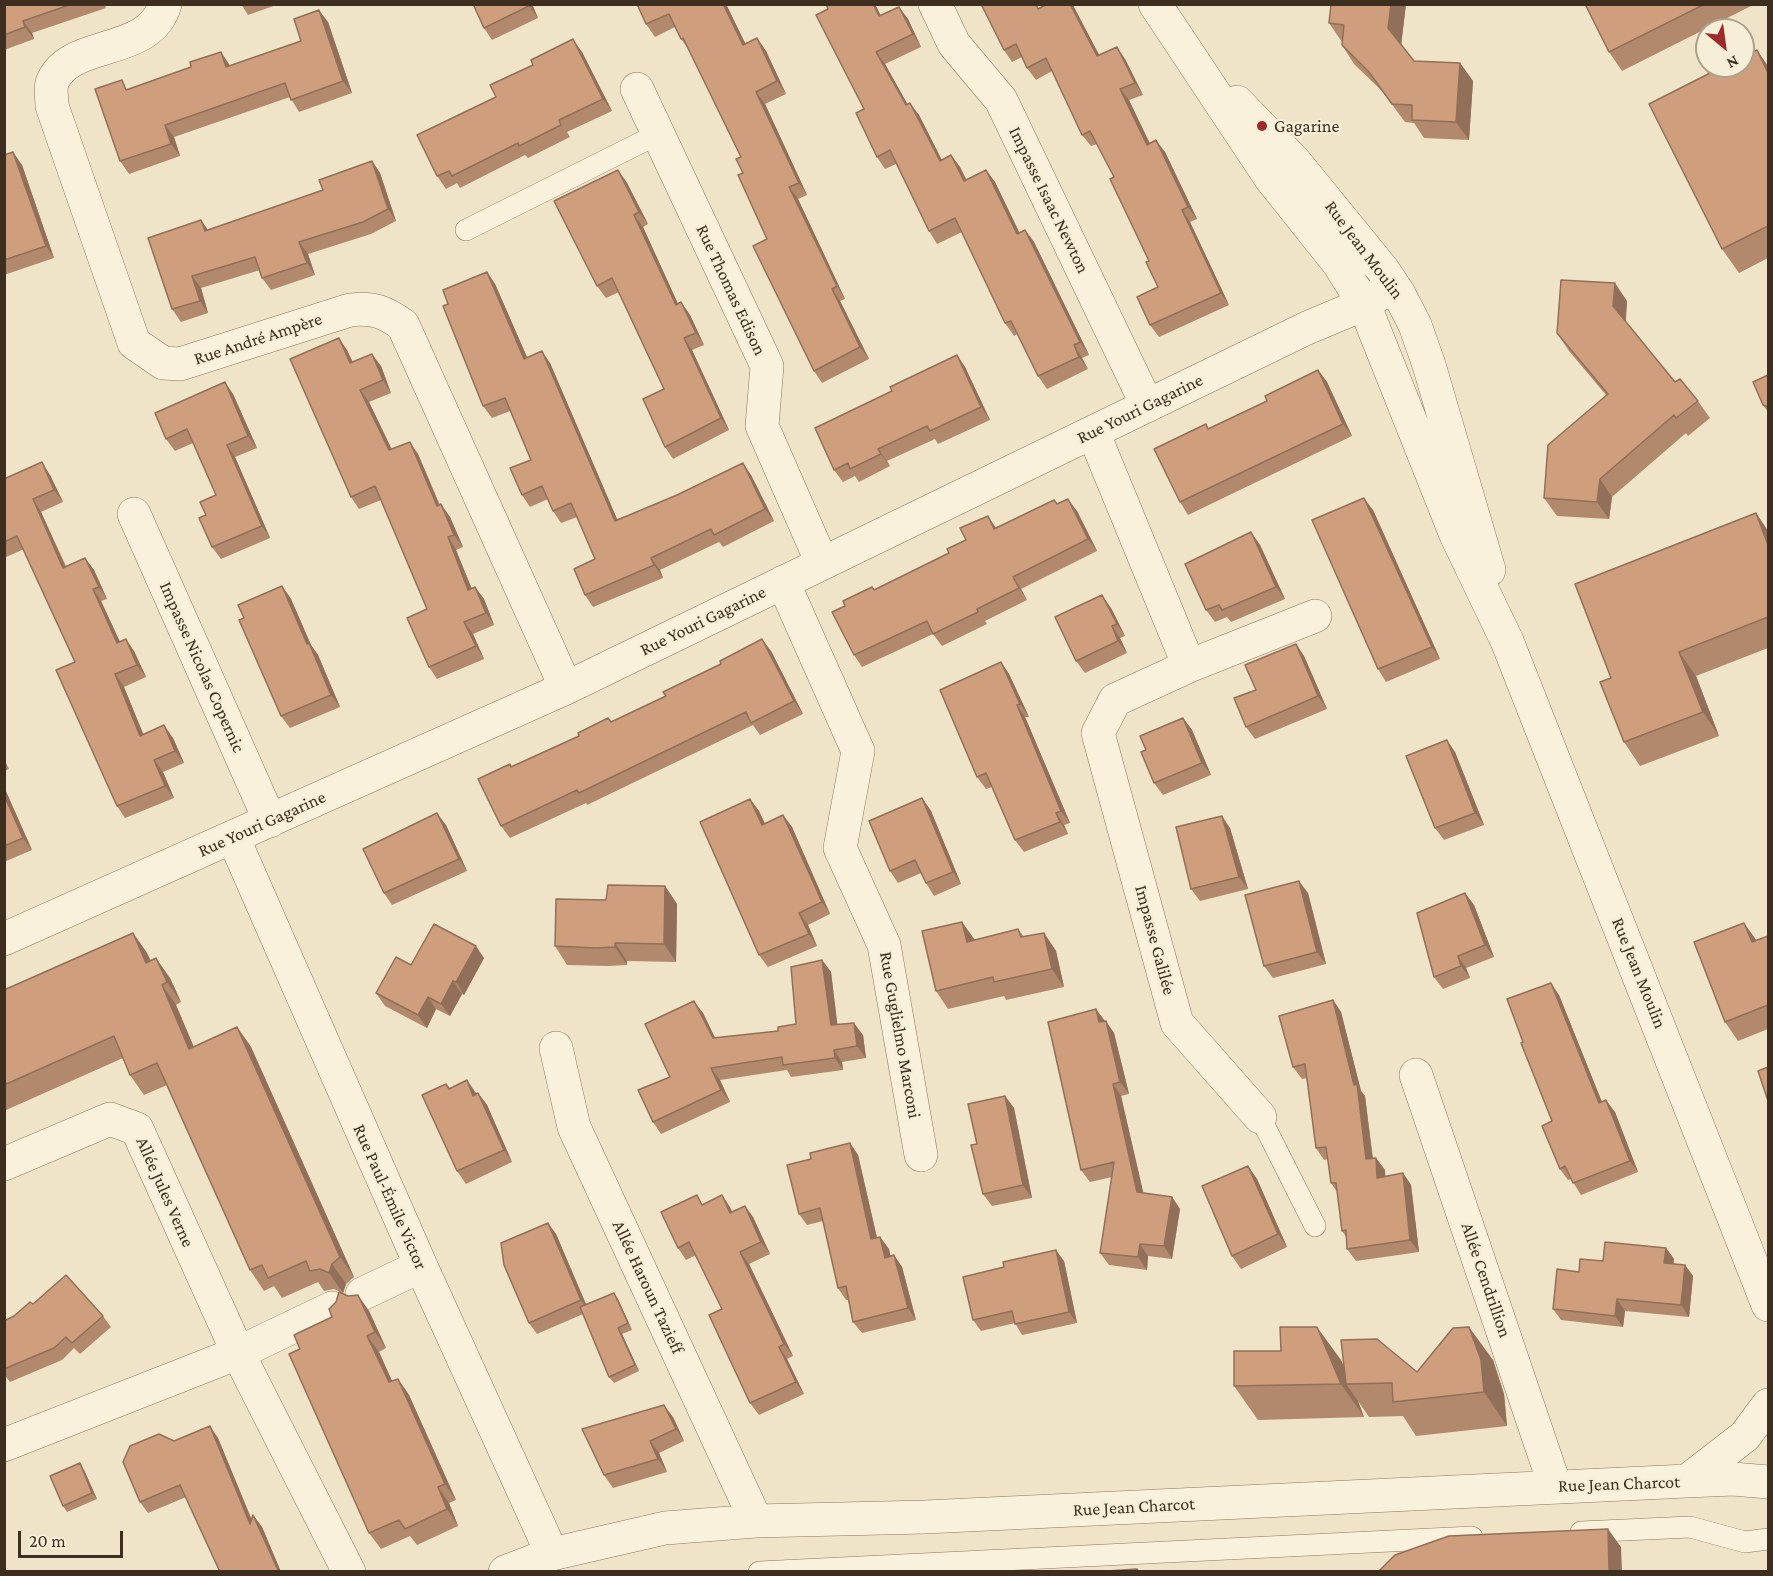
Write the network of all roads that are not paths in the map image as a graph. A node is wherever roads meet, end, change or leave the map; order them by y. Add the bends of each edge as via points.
1 (165, 4) edge
2 (935, 4) edge
3 (1155, 4) edge
4 (1180, 44) junction
5 (637, 89) dead end
6 (658, 134) junction
7 (466, 230) dead end
8 (1393, 286) junction
9 (1364, 304) junction
10 (1147, 405) junction
11 (1093, 432) junction
12 (134, 514) dead end
13 (822, 563) junction
14 (783, 582) junction
15 (1315, 616) dead end
16 (1507, 641) junction
17 (1189, 666) junction
18 (566, 688) junction
19 (270, 821) junction
20 (233, 837) junction
21 (4, 939) edge
22 (556, 1048) dead end
23 (1416, 1075) dead end
24 (1260, 1117) joint
25 (921, 1155) dead end
26 (4, 1164) edge
27 (1315, 1227) dead end
28 (421, 1266) junction
29 (362, 1294) dead end
30 (1768, 1305) edge
31 (332, 1308) edge
32 (238, 1353) junction
33 (1768, 1406) edge
34 (4, 1445) edge
35 (1687, 1481) junction
36 (1768, 1482) edge
37 (1555, 1486) junction
38 (756, 1521) junction
39 (1559, 1533) edge
40 (1487, 1536) edge
41 (1768, 1539) edge
42 (552, 1554) junction
43 (349, 1572) edge
44 (505, 1572) edge
45 (759, 1572) edge

1 - 18 street, Rue André Ampère via 155,25 143,34 63,65 51,85 52,106 134,344 163,363 180,364 350,310 384,311 403,325
2 - 10 street, Impasse Isaac Newton via 954,44 1001,100
3 - 4 street, Rue Jean Moulin
4 - 8 street, Rue Jean Moulin via 1295,162
4 - 9 street, Rue Jean Moulin via 1272,180 1339,264
5 - 6 street, Rue Thomas Edison
6 - 7 lane
6 - 13 street, Rue Thomas Edison via 767,366 762,426
8 - 9 street, Rue Youri Gagarine
8 - 16 street, Rue Jean Moulin via 1415,325 1429,365 1478,525
9 - 10 street, Rue Youri Gagarine
9 - 16 street, Rue Jean Moulin via 1456,535
10 - 11 street, Rue Youri Gagarine
11 - 13 street, Rue Youri Gagarine
11 - 17 street
12 - 19 street, Impasse Nicolas Copernic
13 - 14 street, Rue Youri Gagarine
14 - 18 street, Rue Youri Gagarine
14 - 25 street, Rue Guglielmo Marconi via 858,751 840,848 884,945
15 - 17 street, Impasse Galilée
16 - 30 street, Rue Jean Moulin
17 - 24 street, Impasse Galilée via 1115,700 1098,733 1177,1023
18 - 19 street, Rue Youri Gagarine
19 - 20 street, Rue Youri Gagarine
20 - 21 street, Rue Youri Gagarine
20 - 28 street, Rue Paul-Émile Victor
22 - 38 street, Allée Haroun Tazieff via 574,1128
23 - 37 street, Allée Cendrillion
24 - 27 lane, Impasse Galilée
26 - 32 street, Allée Jules Verne via 110,1119 137,1129
28 - 29 street
28 - 42 street, Rue Paul-Émile Victor
31 - 32 street
32 - 34 street
32 - 43 street, Allée Jules Verne
33 - 35 street via 1745,1436
35 - 36 street, Rue Jean Charcot
35 - 37 street, Rue Jean Charcot
37 - 38 street, Rue Jean Charcot via 925,1517
38 - 42 street, Rue Jean Charcot via 665,1528
39 - 41 lane via 1690,1527 1745,1542
40 - 45 lane
42 - 44 street, Rue Jean Charcot

